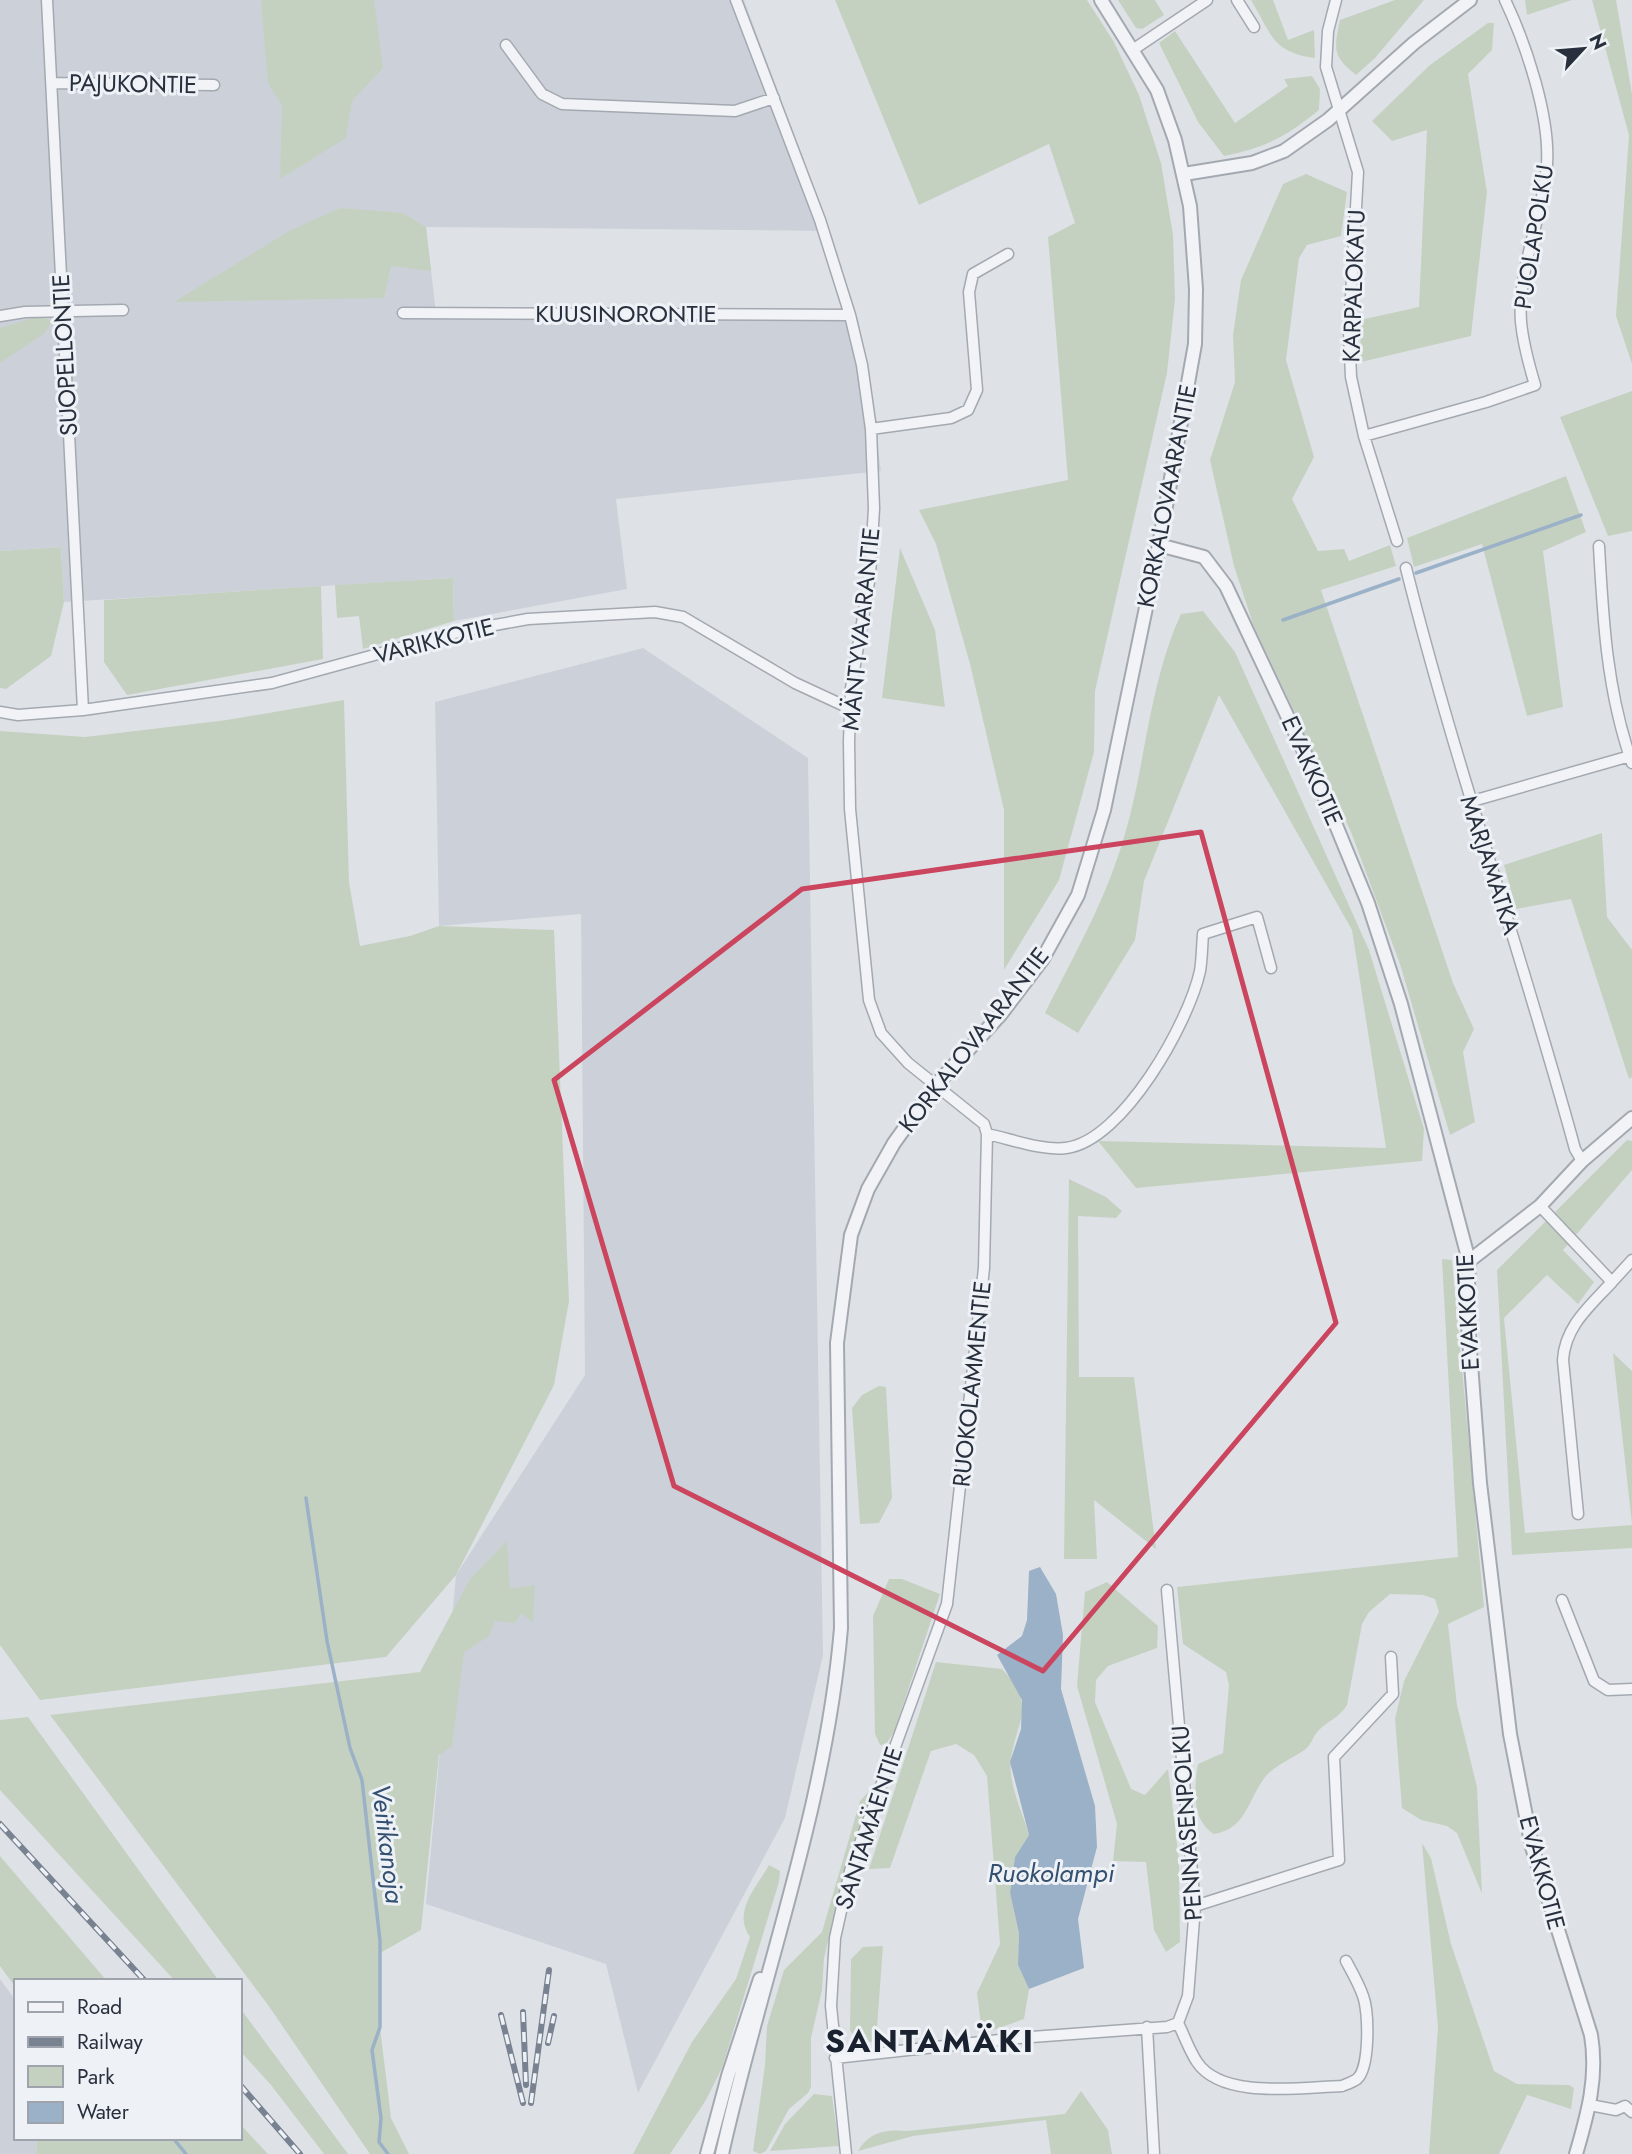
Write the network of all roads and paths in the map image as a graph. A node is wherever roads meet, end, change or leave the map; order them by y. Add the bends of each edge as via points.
1 (47, 0) edge
2 (736, 0) edge
3 (1101, 0) edge
4 (1207, 0) edge
5 (1237, 0) edge
6 (1336, 0) edge
7 (1470, 0) edge
8 (1505, 0) edge
9 (1254, 27) dead end
10 (506, 45) dead end
11 (1134, 49) junction
12 (52, 83) junction
13 (214, 85) dead end
14 (774, 98) junction
15 (1339, 111) junction
16 (1184, 174) junction
17 (1008, 254) dead end
18 (123, 310) dead end
19 (62, 311) junction
20 (403, 313) dead end
21 (850, 315) junction
22 (0, 316) edge
23 (871, 429) junction
24 (1364, 436) junction
25 (1397, 541) dead end
26 (1159, 545) junction
27 (1599, 546) dead end
28 (1406, 568) dead end
29 (849, 708) junction
30 (83, 710) junction
31 (0, 712) edge
32 (1631, 759) edge
33 (1469, 802) junction
34 (1271, 968) dead end
35 (935, 1086) junction
36 (1632, 1118) edge
37 (987, 1133) junction
38 (1582, 1161) junction
39 (1540, 1206) junction
40 (1632, 1260) edge
41 (1469, 1261) junction
42 (1612, 1282) junction
43 (1578, 1514) dead end
44 (1167, 1590) dead end
45 (1562, 1601) dead end
46 (937, 1633) joint
47 (1391, 1657) dead end
48 (1632, 1689) edge
49 (1195, 1906) junction
50 (779, 1934) junction
51 (1346, 1961) dead end
52 (1178, 2023) junction
53 (1147, 2027) junction
54 (835, 2058) junction
55 (1590, 2105) junction
56 (1630, 2106) edge
57 (707, 2154) edge
58 (722, 2154) edge
59 (846, 2154) edge
60 (1154, 2154) edge
61 (1576, 2154) edge

1 - 12 street, SUOPELLONTIE
2 - 14 street, MÄNTYVAARANTIE
3 - 11 street, KORKALOVAARANTIE
4 - 11 street
5 - 9 street
6 - 15 street, KARPALOKATU via 1326,68
7 - 15 street
8 - 24 street, PUOLAPOLKU via 1536,90 1546,139 1546,174 1521,321 1535,385
10 - 14 street via 542,94 562,104 735,111
11 - 16 street, KORKALOVAARANTIE via 1157,90
12 - 13 street, PAJUKONTIE
12 - 19 street, SUOPELLONTIE
14 - 21 street, MÄNTYVAARANTIE
15 - 16 street via 1284,151 1252,163
15 - 24 street, KARPALOKATU via 1358,172 1349,358
16 - 26 street, KORKALOVAARANTIE via 1193,247 1195,344
17 - 23 street via 973,274 969,292 977,390 968,410 951,418
18 - 19 street
19 - 22 street
19 - 30 street, SUOPELLONTIE
20 - 21 street, KUUSINORONTIE
21 - 23 street, MÄNTYVAARANTIE
23 - 29 street, MÄNTYVAARANTIE via 874,508 870,576
24 - 25 street, KARPALOKATU
26 - 35 street, KORKALOVAARANTIE via 1104,810 1078,895 1034,971
26 - 41 street, EVAKKOTIE via 1204,557 1226,586 1317,779 1368,903 1401,1004
27 - 32 street via 1605,653
28 - 33 street, MARJAMATKA
29 - 30 street, VARIKKOTIE via 795,683 683,617 655,612 528,619 462,631 272,683
29 - 35 street, MÄNTYVAARANTIE via 850,809 869,1000 881,1033
30 - 31 street, VARIKKOTIE
32 - 33 street
33 - 38 street, MARJAMATKA
34 - 37 street via 1257,917 1203,934 1200,971 1188,1006 1152,1074 1122,1115 1066,1148
35 - 37 street, MÄNTYVAARANTIE via 961,1102
35 - 50 street, KORKALOVAARANTIE via 868,1189 851,1235 837,1343 841,1628 837,1673 823,1765
36 - 38 street
37 - 46 street, RUOKOLAMMENTIE via 984,1268 952,1571
38 - 39 street
39 - 41 street
39 - 42 street
40 - 42 street
41 - 55 street, EVAKKOTIE via 1480,1482 1510,1734 1532,1847 1591,2035 1595,2062
42 - 43 street via 1564,1342
44 - 49 street, PENNASENPOLKU
45 - 48 street via 1594,1681 1608,1690
46 - 54 street, SANTAMÄENTIE via 846,1885 835,1938 831,2006
47 - 49 street via 1393,1694 1334,1757 1339,1860
49 - 52 street, PENNASENPOLKU via 1188,1996
50 - 57 street, KORKALOVAARANTIE via 769,1950
50 - 58 street, KORKALOVAARANTIE
51 - 52 street via 1364,1998 1367,2033 1360,2077 1355,2081 1253,2088 1228,2083 1212,2077 1198,2063
52 - 53 street
53 - 54 street
53 - 60 street
54 - 59 street, SANTAMÄENTIE
55 - 56 street via 1615,2110
55 - 61 street, EVAKKOTIE

